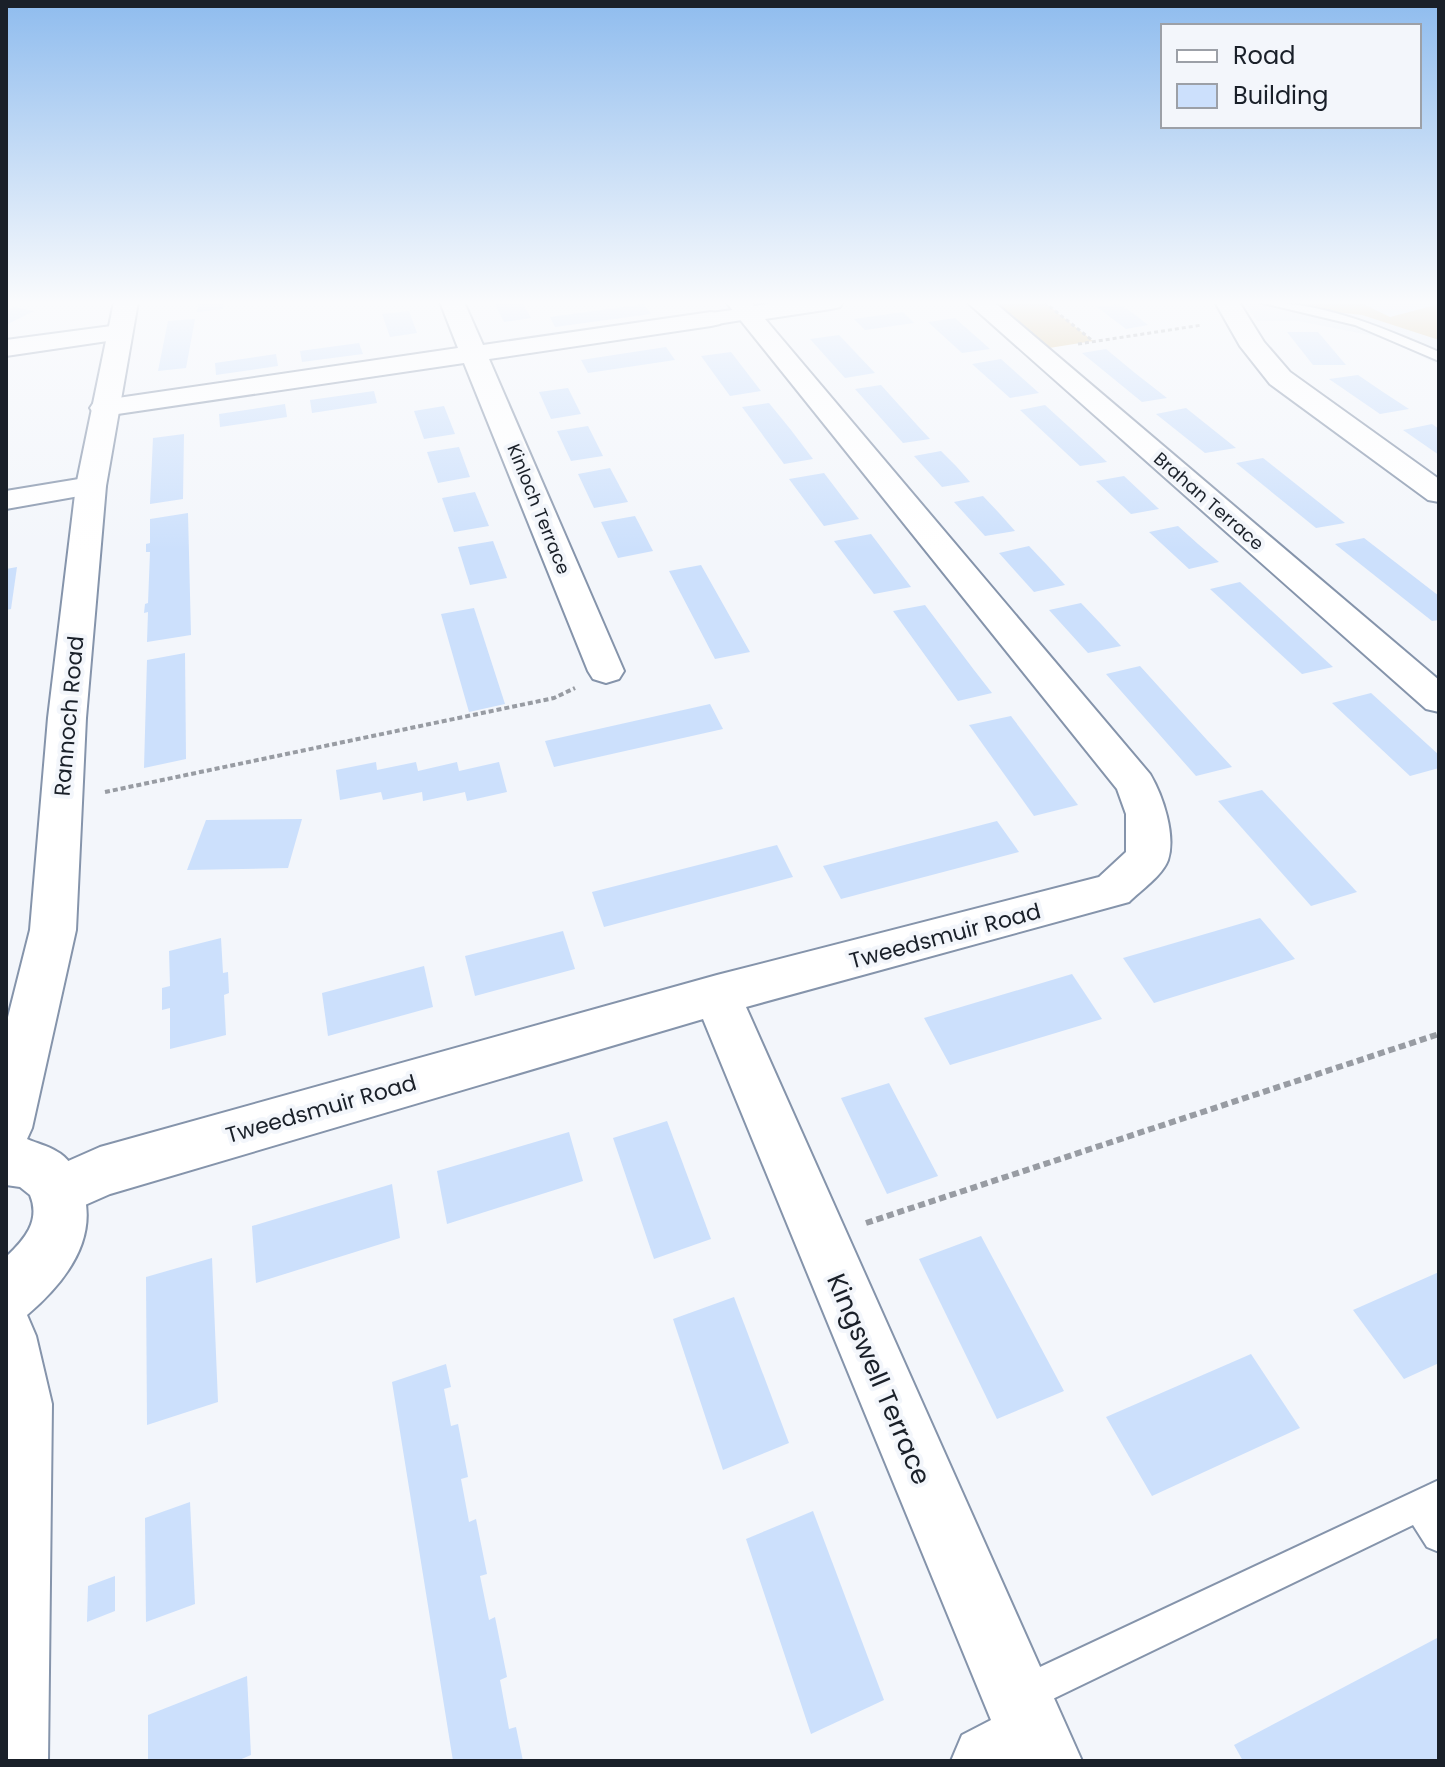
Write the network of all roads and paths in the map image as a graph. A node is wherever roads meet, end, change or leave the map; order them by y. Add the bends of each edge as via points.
1 (109, 384) edge
2 (263, 384) edge
3 (488, 384) edge
4 (794, 384) edge
5 (1073, 384) edge
6 (1289, 384) edge
7 (104, 408) junction
8 (91, 486) junction
9 (1439, 493) edge
10 (6, 500) edge
11 (606, 671) joint
12 (1439, 700) edge
13 (61, 801) junction
14 (717, 995) junction
15 (1439, 1034) edge
16 (6, 1128) edge
17 (6, 1161) edge
18 (60, 1191) junction
19 (818, 1237) junction
20 (6, 1295) edge
21 (6, 1336) edge
22 (1429, 1500) edge
23 (1439, 1535) edge
24 (1021, 1739) edge
25 (11, 1761) edge

1 - 7 street, Rannoch Road
2 - 7 street
3 - 11 street, Kinloch Terrace
4 - 14 street, Tweedsmuir Road via 1136,784 1147,814 1147,858 1113,890
5 - 12 street, Brahan Terrace
6 - 9 street
7 - 8 street, Rannoch Road
8 - 10 street
8 - 13 street, Rannoch Road
11 - 13 path via 554,698
13 - 16 street, Rannoch Road via 53,930
14 - 18 street, Tweedsmuir Road via 100,1172
14 - 19 street, Kingswell Terrace
15 - 19 path
17 - 18 street via 34,1165
18 - 20 street via 62,1217 52,1247 30,1276
19 - 24 street, Kingswell Terrace
21 - 25 street via 21,1404
22 - 23 lane
22 - 24 lane

